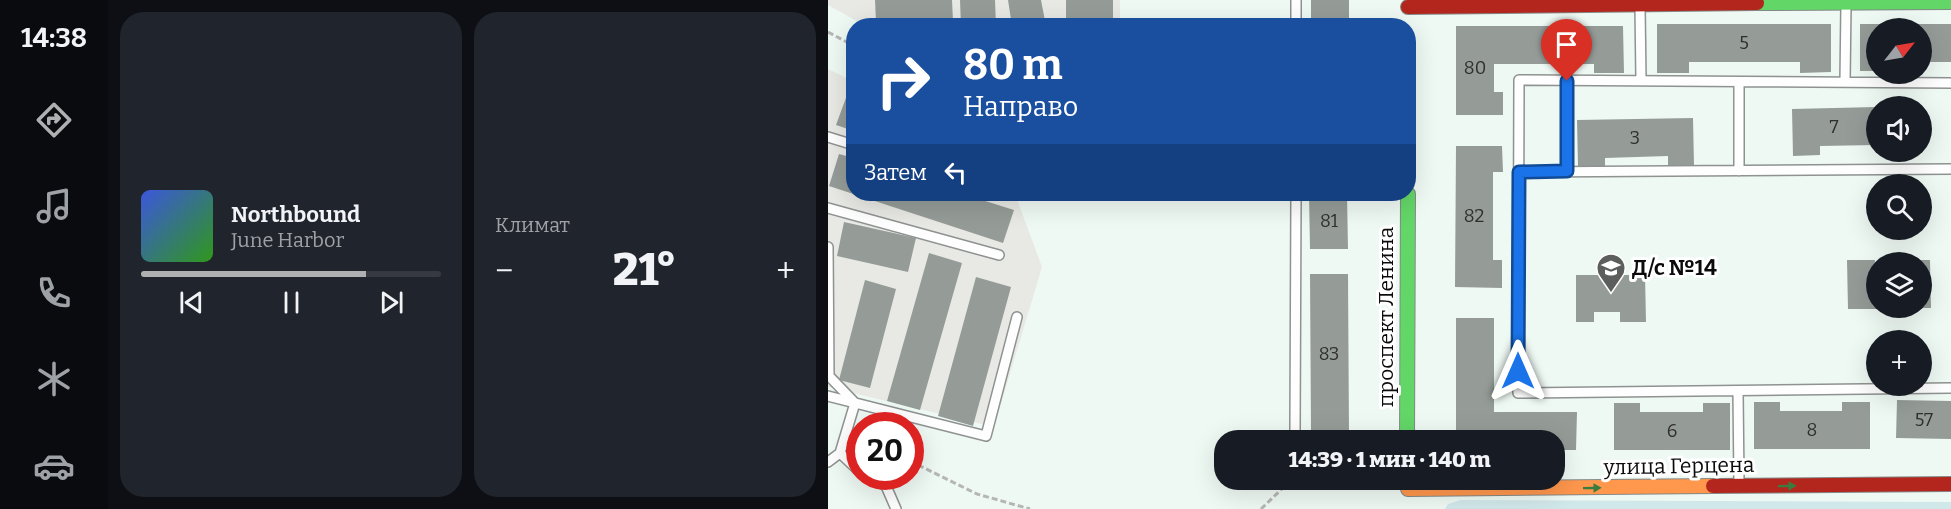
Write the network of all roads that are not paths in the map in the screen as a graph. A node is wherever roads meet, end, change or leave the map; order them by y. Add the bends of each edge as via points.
1 (1296, 0) edge
2 (1879, 1) edge
3 (1594, 2) edge
4 (1846, 2) junction
5 (1951, 2) edge
6 (1640, 4) junction
7 (1408, 8) edge
8 (1296, 18) edge
9 (1567, 81) junction
10 (1641, 81) junction
11 (1739, 82) junction
12 (1845, 82) junction
13 (1951, 83) edge
14 (828, 137) edge
15 (846, 143) edge
16 (1951, 169) edge
17 (1567, 171) junction
18 (1739, 171) junction
19 (1519, 172) junction
20 (1296, 201) edge
21 (1408, 201) edge
22 (828, 208) edge
23 (828, 247) edge
24 (999, 255) dead end
25 (1017, 317) dead end
26 (1951, 388) edge
27 (1738, 391) junction
28 (828, 396) edge
29 (855, 403) junction
30 (1295, 430) dead end
31 (1407, 430) edge
32 (840, 453) junction
33 (846, 459) edge
34 (828, 462) edge
35 (1951, 484) edge
36 (1739, 486) junction
37 (1565, 488) edge
38 (888, 490) edge
39 (896, 509) edge

1 - 8 lane
2 - 4 street
2 - 5 street
3 - 6 street
3 - 7 street
4 - 6 street
4 - 12 lane
6 - 10 lane
9 - 10 lane
9 - 17 lane
9 - 19 lane via 1519,80
10 - 11 lane
11 - 12 lane
11 - 18 lane
12 - 13 lane
14 - 15 lane
16 - 18 lane
17 - 18 lane
17 - 19 lane
19 - 27 lane via 1518,393
20 - 30 lane
21 - 31 street, проспект Ленина
22 - 24 lane
23 - 29 lane via 829,376
25 - 29 lane via 986,436
26 - 27 lane
27 - 36 lane
28 - 29 lane
29 - 32 lane
32 - 33 lane
32 - 34 lane
36 -> 35 street, улица Герцена
37 -> 36 street, улица Герцена
38 - 39 lane

